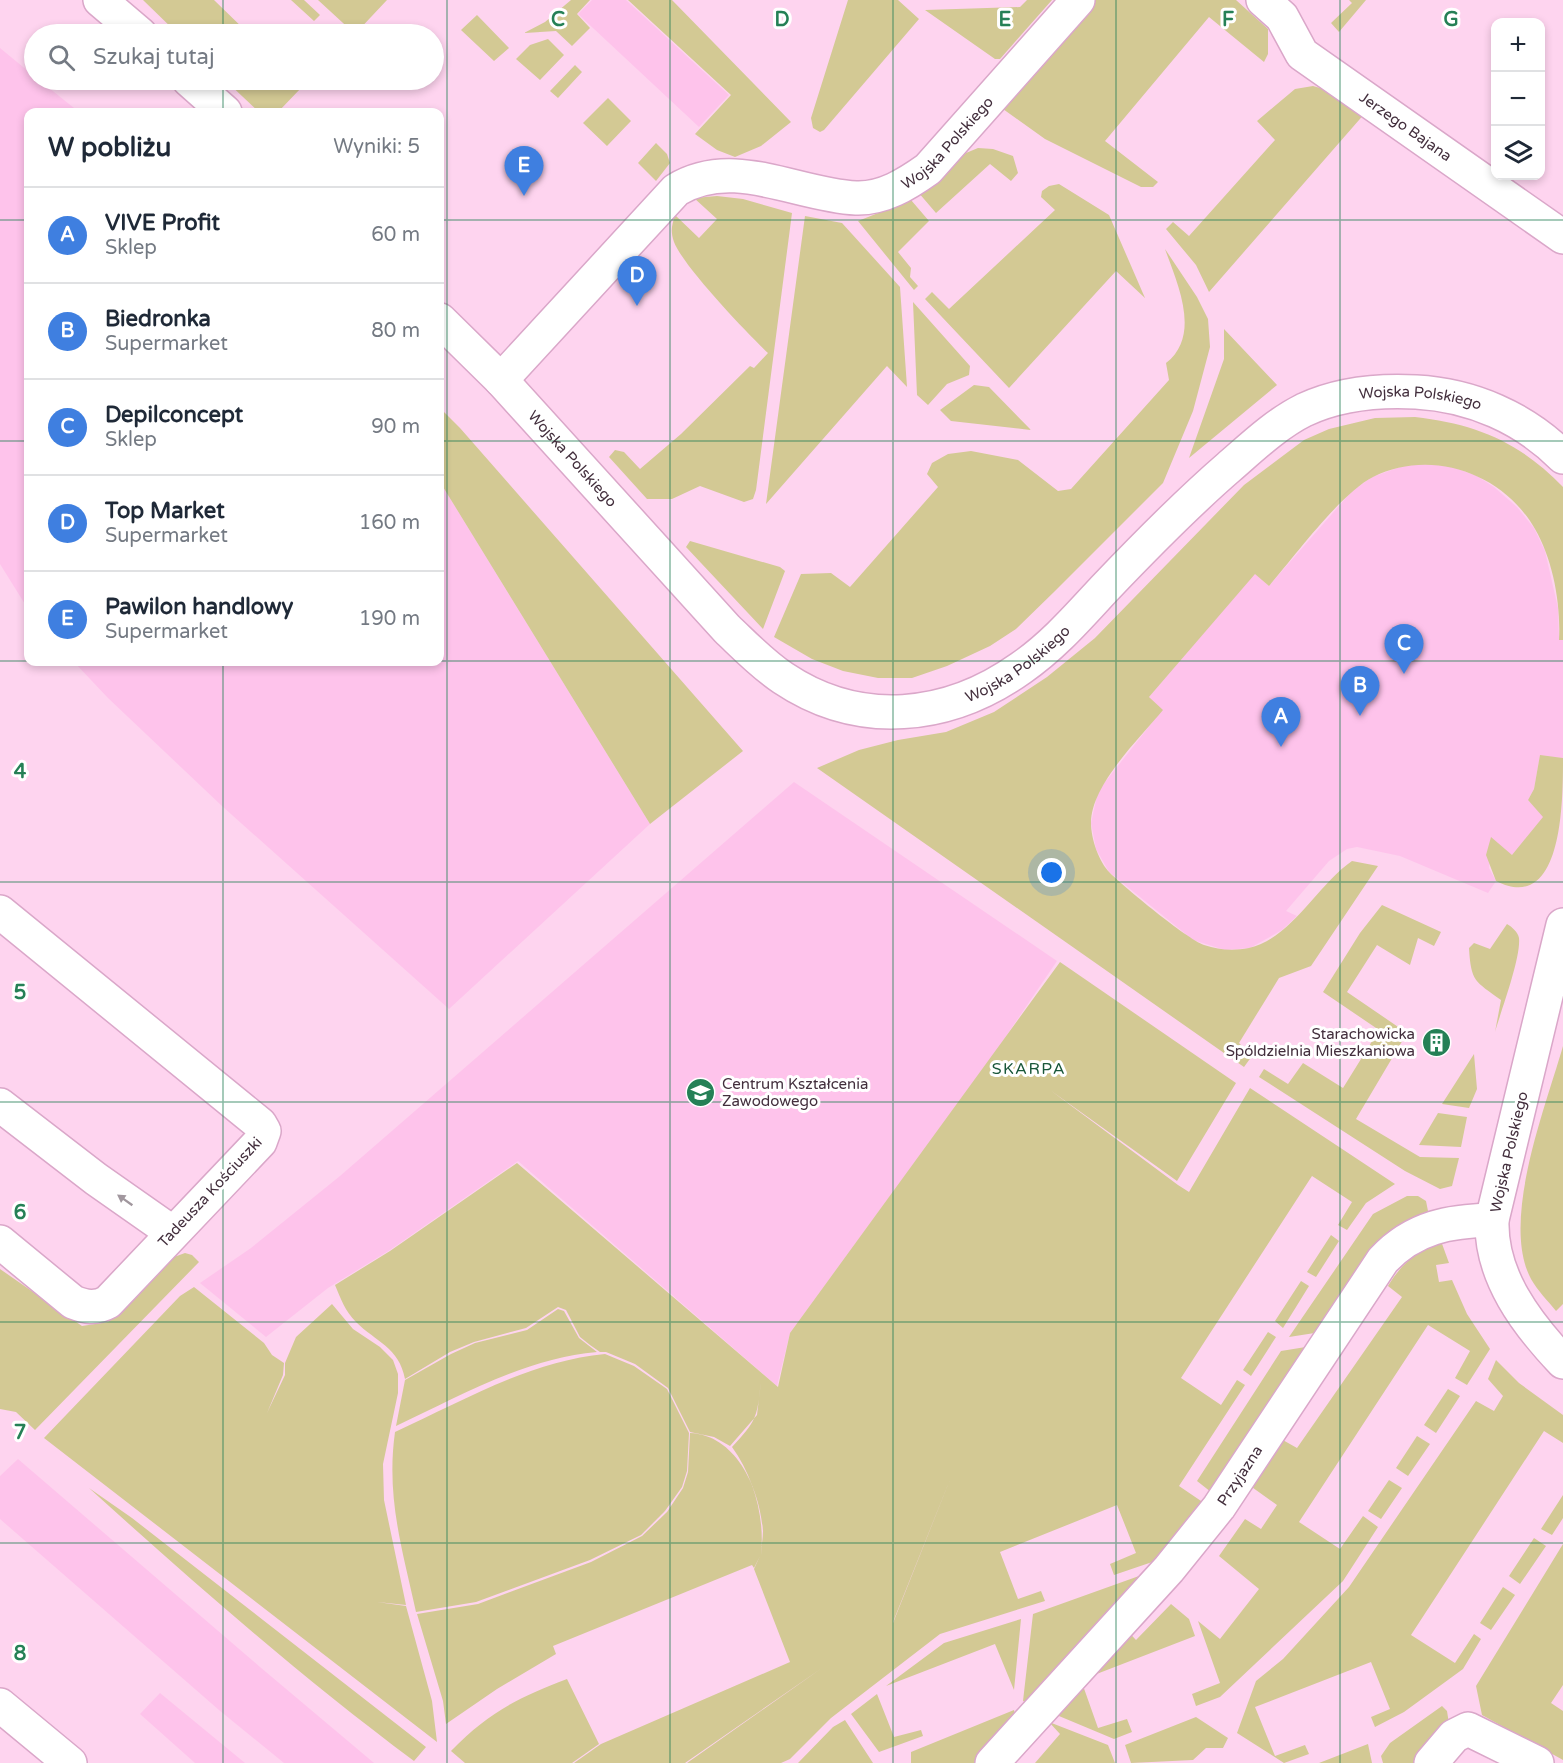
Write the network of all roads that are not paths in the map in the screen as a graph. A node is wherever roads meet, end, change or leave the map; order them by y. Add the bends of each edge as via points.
1 (100, 0) edge
2 (1078, 0) edge
3 (1263, 0) edge
4 (128, 24) edge
5 (200, 90) edge
6 (220, 108) edge
7 (1563, 237) edge
8 (444, 324) edge
9 (501, 380) junction
10 (1563, 457) edge
11 (0, 912) edge
12 (1563, 925) edge
13 (0, 1105) edge
14 (1492, 1220) junction
15 (173, 1233) junction
16 (0, 1242) edge
17 (1563, 1362) edge
18 (0, 1705) edge
19 (70, 1763) edge
20 (992, 1763) edge
21 (1431, 1763) edge
22 (1537, 1763) edge

1 - 4 street
2 - 9 street, Wojska Polskiego via 928,170 897,190 857,198 724,175 691,181 676,190
3 - 7 street, Jerzego Bajana via 1282,17 1302,54
5 - 6 street
8 - 9 street, Wojska Polskiego
9 - 10 street, Wojska Polskiego via 727,629 758,658 784,679 813,694 859,710 891,714 948,703 1020,670 1049,647 1220,474 1278,426 1308,408 1336,399 1384,392 1451,396 1522,423
11 - 15 street, Tadeusza Kościuszki via 264,1131 260,1142
12 - 14 street, Wojska Polskiego
15 -> 13 street
14 - 17 street, Wojska Polskiego via 1496,1257 1511,1295
14 - 20 street, Przyjazna via 1455,1221 1437,1226 1383,1260 1219,1507 1169,1569
15 - 16 street, Tadeusza Kościuszki via 108,1302 88,1307 73,1302
18 - 19 street
21 - 22 street via 1454,1736 1471,1729

